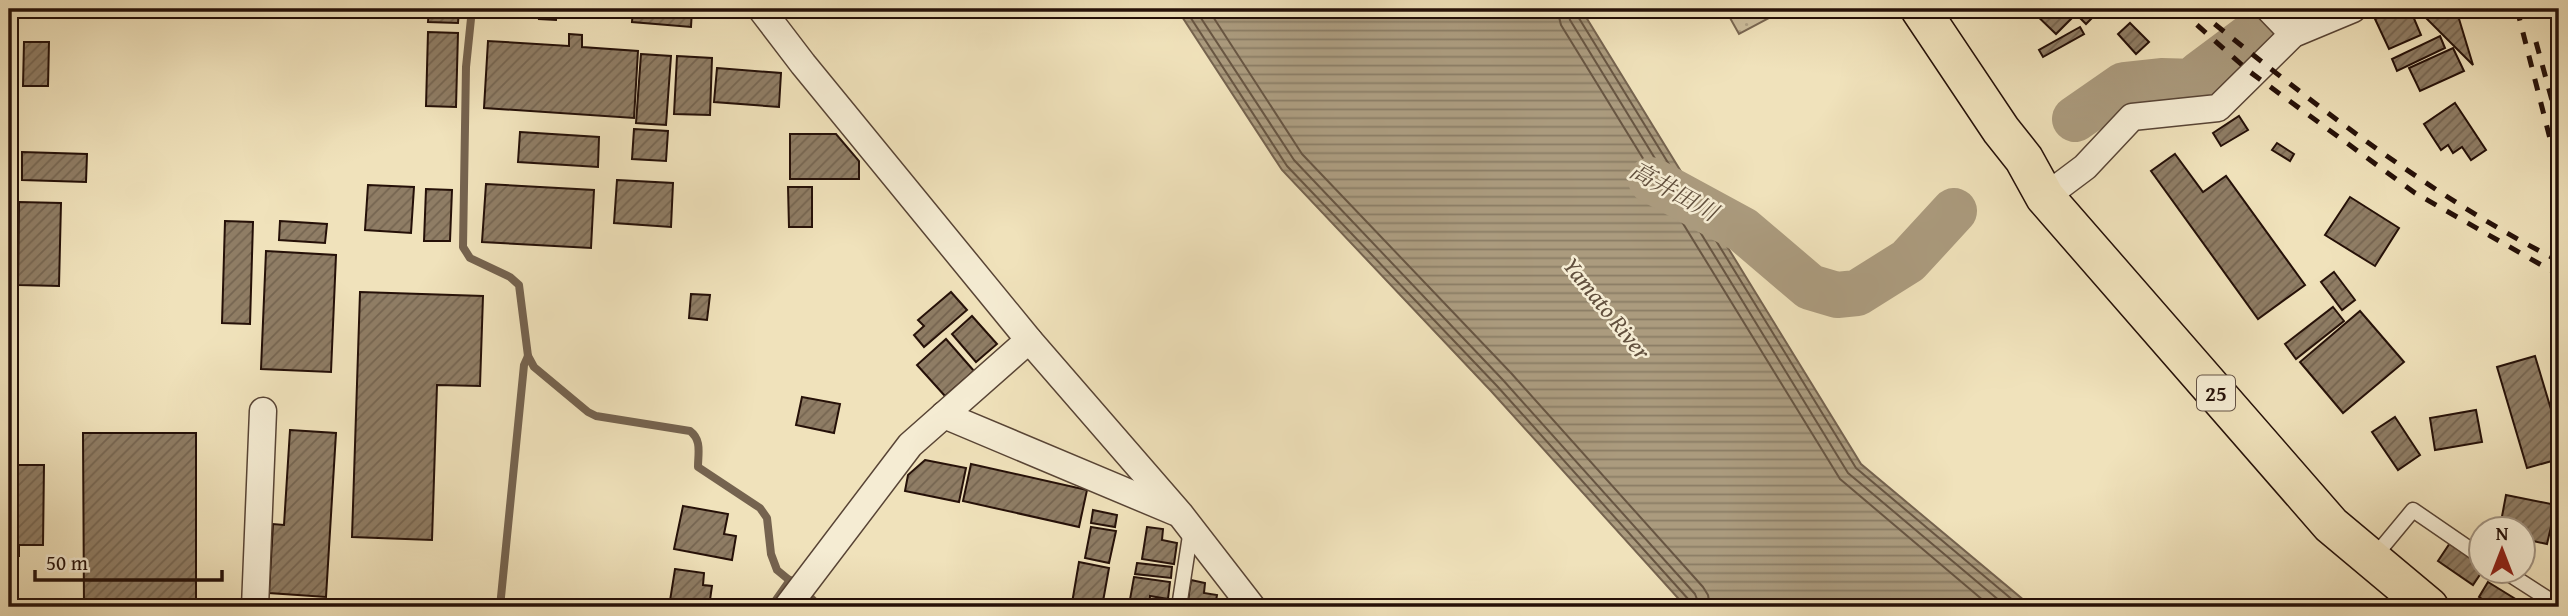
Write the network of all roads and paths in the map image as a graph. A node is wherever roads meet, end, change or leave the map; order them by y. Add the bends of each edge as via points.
1 (761, 9) edge
2 (1920, 9) edge
3 (2269, 9) edge
4 (2353, 9) edge
5 (2292, 33) junction
6 (2046, 197) junction
7 (1029, 340) junction
8 (263, 411) dead end
9 (944, 415) junction
10 (1186, 520) junction
11 (2466, 546) edge
12 (2372, 559) junction
13 (2524, 584) edge
14 (1251, 602) edge
15 (255, 607) edge
16 (787, 607) edge
17 (1179, 607) edge
18 (2429, 607) edge
19 (2559, 607) edge

1 - 7 street
2 - 6 highway, 25
3 - 5 street
4 - 5 street
5 - 6 street via 2218,108 2132,117 2085,167
6 - 12 highway, 25 via 2331,525
7 - 9 street
7 - 10 street
8 - 15 street
9 - 10 street
9 - 16 street via 909,445
10 - 14 street
10 - 17 lane
11 - 12 lane via 2413,510
12 - 18 highway, 25
13 - 19 lane

